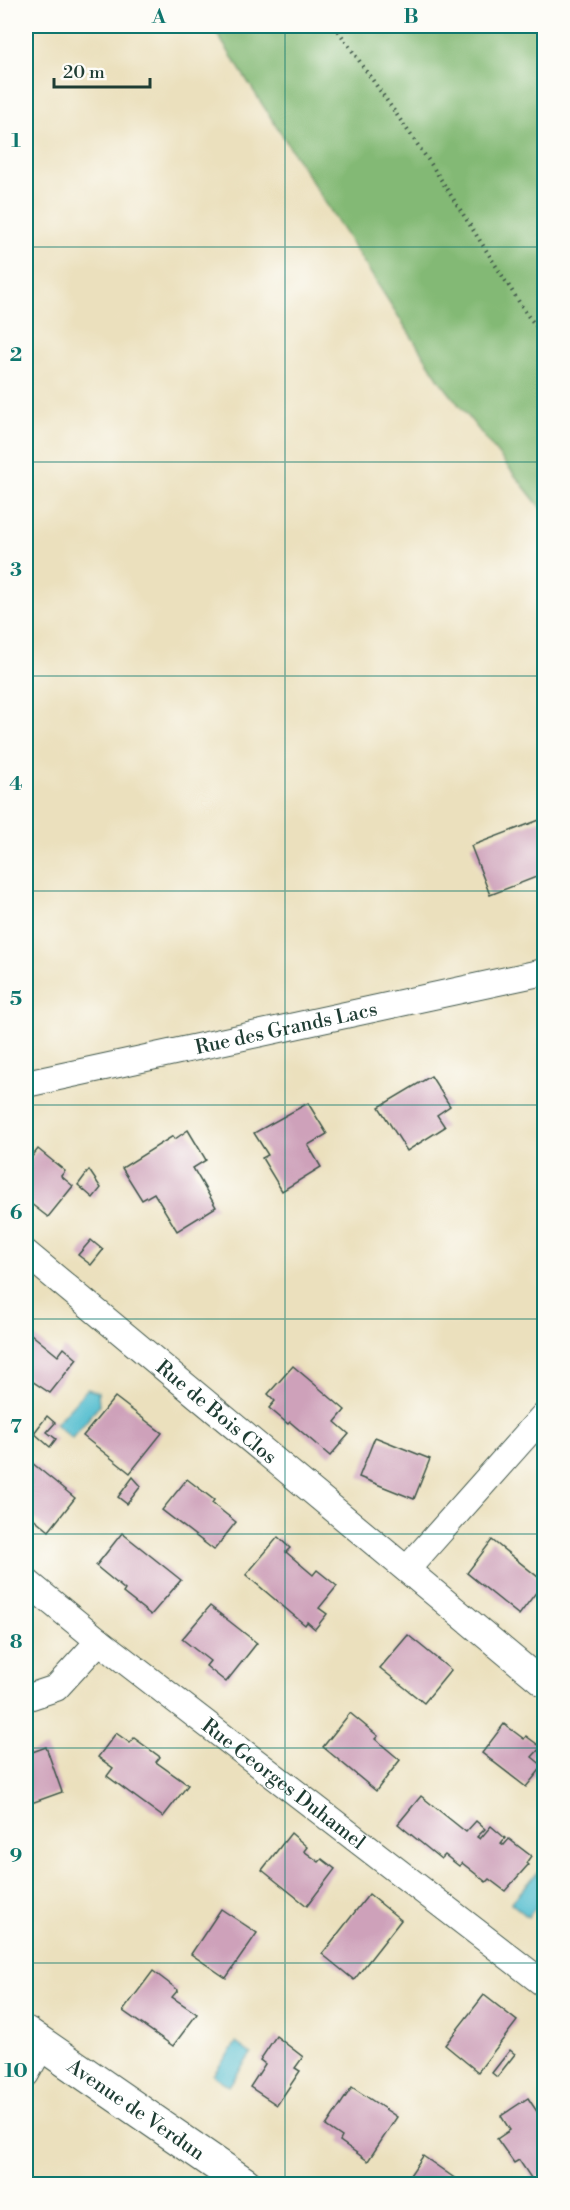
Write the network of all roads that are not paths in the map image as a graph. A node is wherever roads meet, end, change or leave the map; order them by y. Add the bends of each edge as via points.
1 (544, 972) edge
2 (26, 1084) edge
3 (26, 1253) edge
4 (544, 1415) edge
5 (407, 1569) junction
6 (26, 1581) edge
7 (99, 1641) junction
8 (544, 1684) edge
9 (26, 1698) edge
10 (544, 1984) edge
11 (34, 2039) edge
12 (26, 2074) edge
13 (245, 2184) edge

1 - 2 street, Rue des Grands Lacs
3 - 5 street, Rue de Bois Clos
4 - 5 street
5 - 8 street, Rue de Bois Clos
6 - 7 street, Rue Georges Duhamel
7 - 9 street via 56,1688
7 - 10 street, Rue Georges Duhamel
11 - 12 street
11 - 13 main road, Avenue de Verdun

